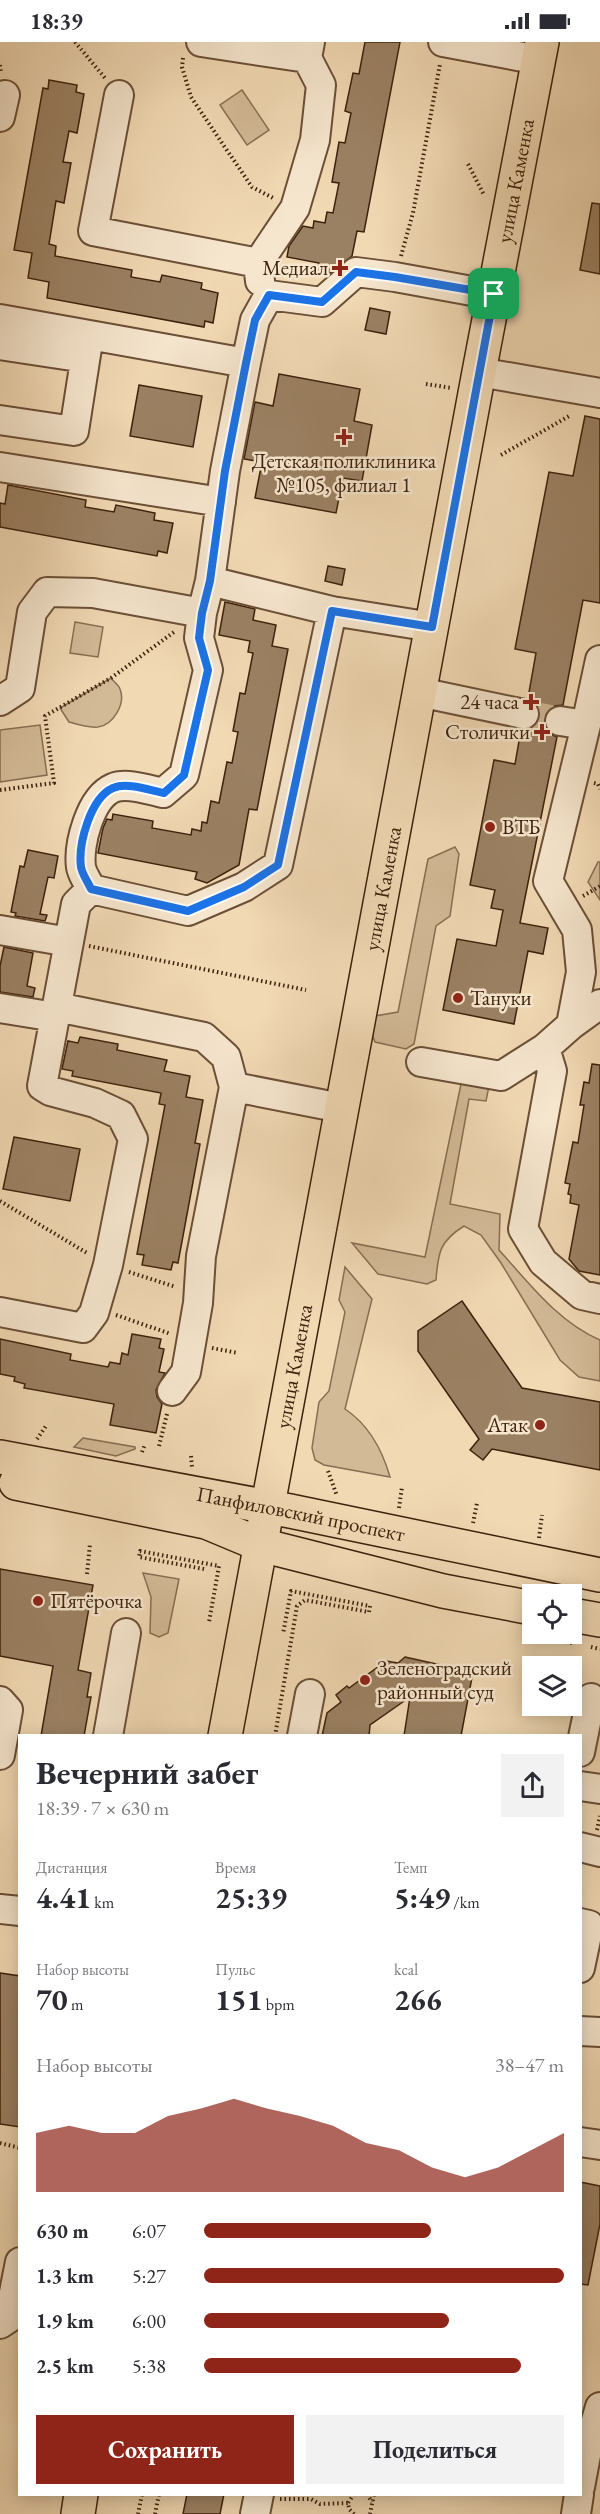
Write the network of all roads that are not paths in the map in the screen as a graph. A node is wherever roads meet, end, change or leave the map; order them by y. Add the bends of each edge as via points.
1 (443, 42) edge
2 (192, 46) edge
3 (309, 50) edge
4 (540, 51) edge
5 (119, 95) road end
6 (258, 264) junction
7 (494, 294) junction
8 (269, 295) junction
9 (0, 319) edge
10 (0, 345) edge
11 (87, 346) junction
12 (246, 363) junction
13 (478, 372) junction
14 (600, 393) edge
15 (0, 420) edge
16 (0, 466) edge
17 (221, 501) junction
18 (210, 581) junction
19 (332, 611) junction
20 (202, 613) junction
21 (432, 627) junction
22 (600, 660) edge
23 (419, 692) junction
24 (0, 701) edge
25 (524, 714) tunnel mouth
26 (91, 889) junction
27 (0, 930) edge
28 (69, 942) junction
29 (600, 1004) edge
30 (0, 1008) edge
31 (56, 1012) junction
32 (571, 1025) junction
33 (545, 1048) junction
34 (421, 1062) dead end
35 (234, 1087) junction
36 (341, 1108) junction
37 (600, 1299) edge
38 (0, 1312) edge
39 (172, 1391) road end
40 (0, 1457) edge
41 (0, 1479) edge
42 (268, 1507) junction
43 (261, 1545) junction
44 (600, 1575) edge
45 (522, 1606) edge
46 (582, 1624) edge
47 (126, 1633) dead end
48 (599, 1639) edge
49 (310, 1694) dead end
50 (591, 1698) dead end
51 (0, 1701) edge
52 (108, 1734) edge
53 (225, 1734) edge
54 (302, 1734) edge
55 (582, 1742) edge
56 (0, 1755) edge
57 (582, 1786) edge
58 (600, 1789) edge
59 (582, 1848) edge
60 (600, 1852) edge
61 (0, 1909) edge
62 (18, 1911) edge
63 (590, 1925) edge
64 (582, 1959) edge
65 (582, 2031) edge
66 (600, 2032) edge
67 (582, 2142) edge
68 (600, 2145) edge
69 (18, 2272) edge
70 (0, 2324) edge
71 (599, 2420) edge
72 (583, 2455) edge
73 (81, 2496) edge
74 (579, 2496) edge
75 (268, 2497) edge
76 (78, 2514) edge
77 (255, 2514) edge
78 (576, 2514) edge

1 - 4 lane
2 - 3 lane
3 - 6 lane via 321,85 315,140 295,208
4 - 7 main road, улица Каменка
5 - 6 lane via 93,231
6 - 8 lane via 260,281
7 - 8 lane via 356,272 322,302
7 - 13 main road, улица Каменка
8 - 12 lane via 255,320
9 - 11 lane
10 - 11 lane
11 - 12 lane
11 - 15 lane via 75,431
12 - 17 lane
13 - 14 lane
13 - 21 main road, улица Каменка
16 - 17 lane
17 - 18 lane
18 - 19 lane
18 - 20 lane
19 - 21 lane
19 - 26 lane via 278,865 244,887 188,911
20 - 24 lane via 93,593 47,592 32,612 21,688
20 - 26 lane via 199,638 208,670 184,775 164,793 114,787 104,794 83,836 81,868
21 - 23 main road, улица Каменка
22 - 32 lane via 573,723 548,881 577,930 581,972
23 - 25 lane
23 - 36 main road, улица Каменка
26 - 28 lane via 76,904
27 - 28 lane
28 - 31 lane
29 - 32 lane
30 - 31 lane
31 - 35 lane via 204,1037 226,1057
31 - 38 lane via 42,1086 121,1115 132,1138 108,1265 96,1308 83,1328
32 - 33 lane
33 - 34 lane via 501,1076
33 - 37 lane via 552,1071 523,1229 543,1262 582,1295
35 - 36 lane
35 - 39 lane via 201,1256 198,1303 186,1372
36 - 42 main road, улица Каменка
40 - 42 main road, Панфиловский проспект
41 - 43 main road, Панфиловский проспект via 206,1521
42 - 43 main road, улица Каменка
42 - 44 main road, Панфиловский проспект
43 - 45 main road, Панфиловский проспект via 443,1591
43 - 53 main road, улица Каменка
46 - 48 main road
47 - 52 lane
49 - 54 lane
50 - 55 lane
51 - 56 lane via 8,1710
57 - 58 lane
59 - 60 lane
61 - 62 lane
63 - 64 lane
65 - 66 lane
67 - 68 lane
69 - 70 lane via 9,2318
71 - 72 lane
73 - 76 main road
74 - 78 lane
75 - 77 lane

